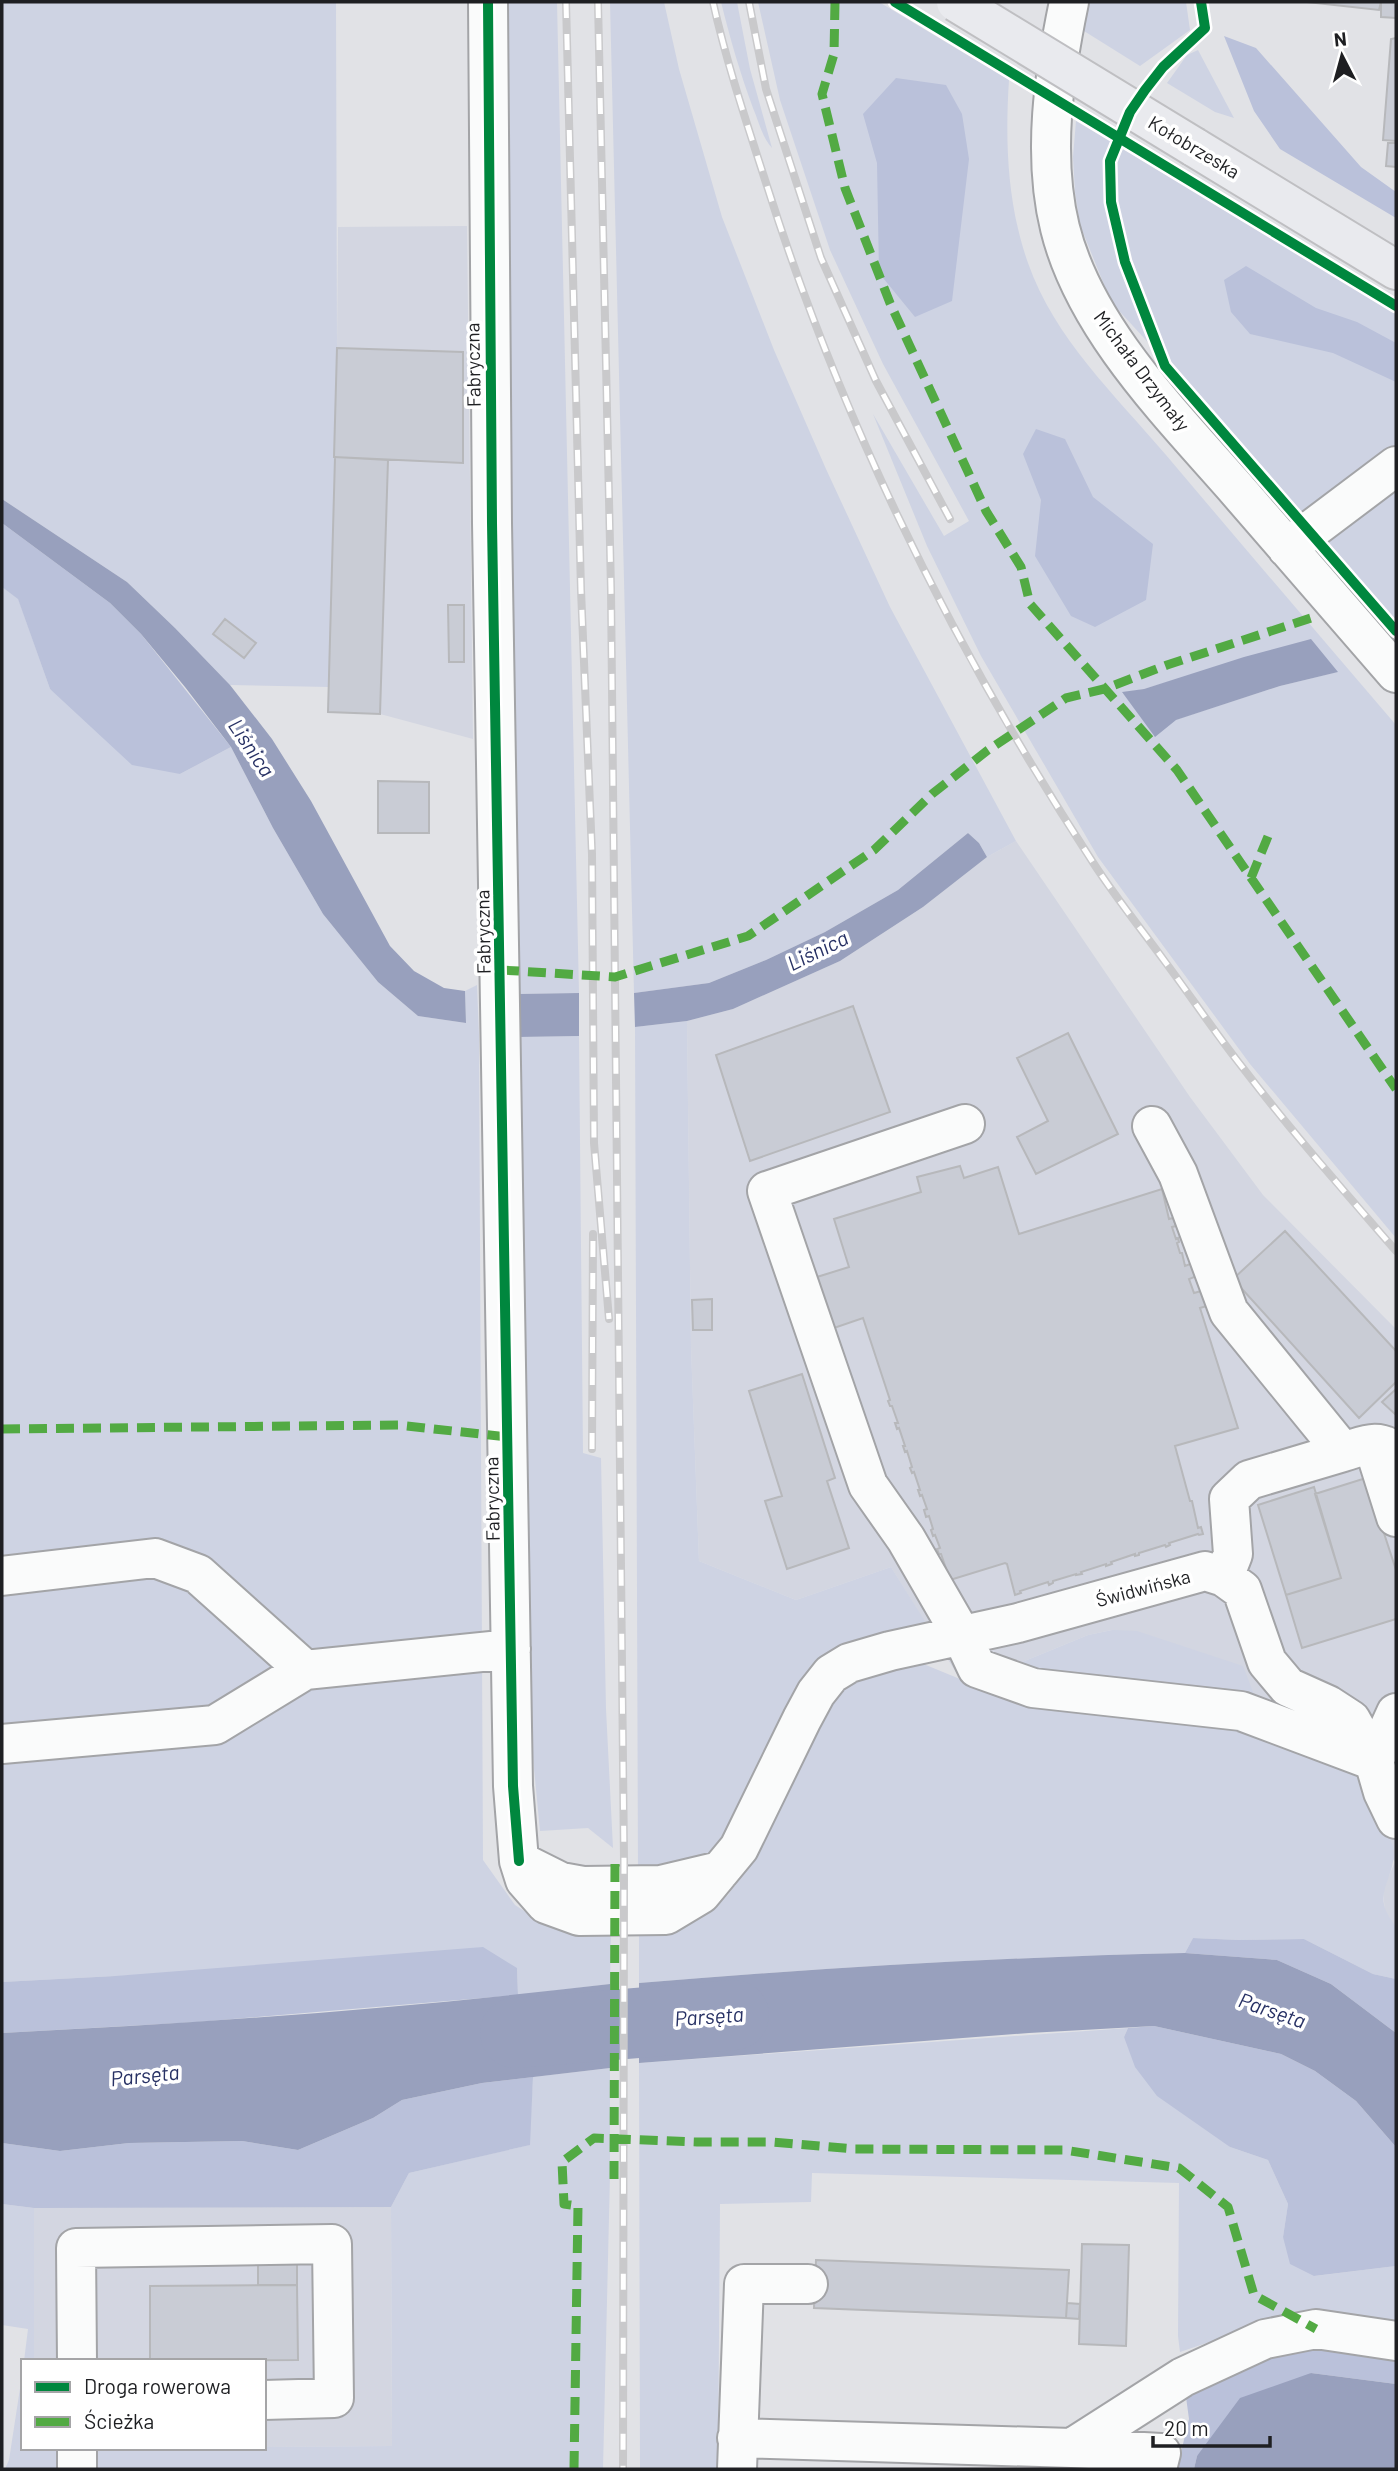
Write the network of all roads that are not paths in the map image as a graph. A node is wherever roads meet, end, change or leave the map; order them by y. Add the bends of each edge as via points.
1 (488, 2) edge
2 (956, 2) edge
3 (1069, 2) edge
4 (1396, 270) edge
5 (1396, 466) edge
6 (1287, 548) junction
7 (1396, 673) edge
8 (965, 1124) dead end
9 (1152, 1126) dead end
10 (1371, 1449) edge
11 (1396, 1517) edge
12 (2, 1576) edge
13 (1224, 1577) junction
14 (962, 1636) junction
15 (511, 1649) junction
16 (306, 1670) junction
17 (1396, 1713) edge
18 (2, 1744) edge
19 (1374, 1761) junction
20 (1396, 1819) edge
21 (519, 1861) joint
22 (808, 2284) dead end
23 (1396, 2341) edge
24 (77, 2359) edge
25 (266, 2400) edge
26 (1072, 2448) junction
27 (78, 2450) edge
28 (737, 2454) edge
29 (887, 2456) edge
30 (1013, 2458) edge
31 (77, 2469) edge
32 (1157, 2469) edge

1 - 15 street, Fabryczna
2 - 4 main road, Kołobrzeska, bridge
3 - 6 street, Michała Drzymały via 1057,71 1052,149 1056,212 1073,268 1134,368
5 - 6 street
6 - 7 street, Michała Drzymały
8 - 14 street via 767,1191 868,1485 906,1539
9 - 10 street via 1178,1174 1229,1312
10 - 11 street
10 - 13 street via 1249,1480 1229,1499 1233,1554
12 - 16 street via 155,1558 198,1574
13 - 14 street, Świdwińska via 1205,1571
13 - 19 street via 1242,1590 1267,1662 1287,1687 1351,1720
14 - 19 street via 977,1668 1033,1688 1241,1711
14 - 21 street, Świdwińska via 849,1663 831,1674 802,1718 739,1848 721,1870 661,1885 583,1886 561,1882
15 - 16 street
15 - 21 street, Fabryczna
16 - 18 street via 215,1725
17 - 19 street
19 - 20 street
22 - 28 street via 744,2284
23 - 26 street via 1316,2329 1265,2339 1183,2377
24 - 25 street via 76,2248 332,2244 334,2398
26 - 30 street
26 - 32 street via 1161,2453
27 - 31 street
28 - 29 street
29 - 30 street

